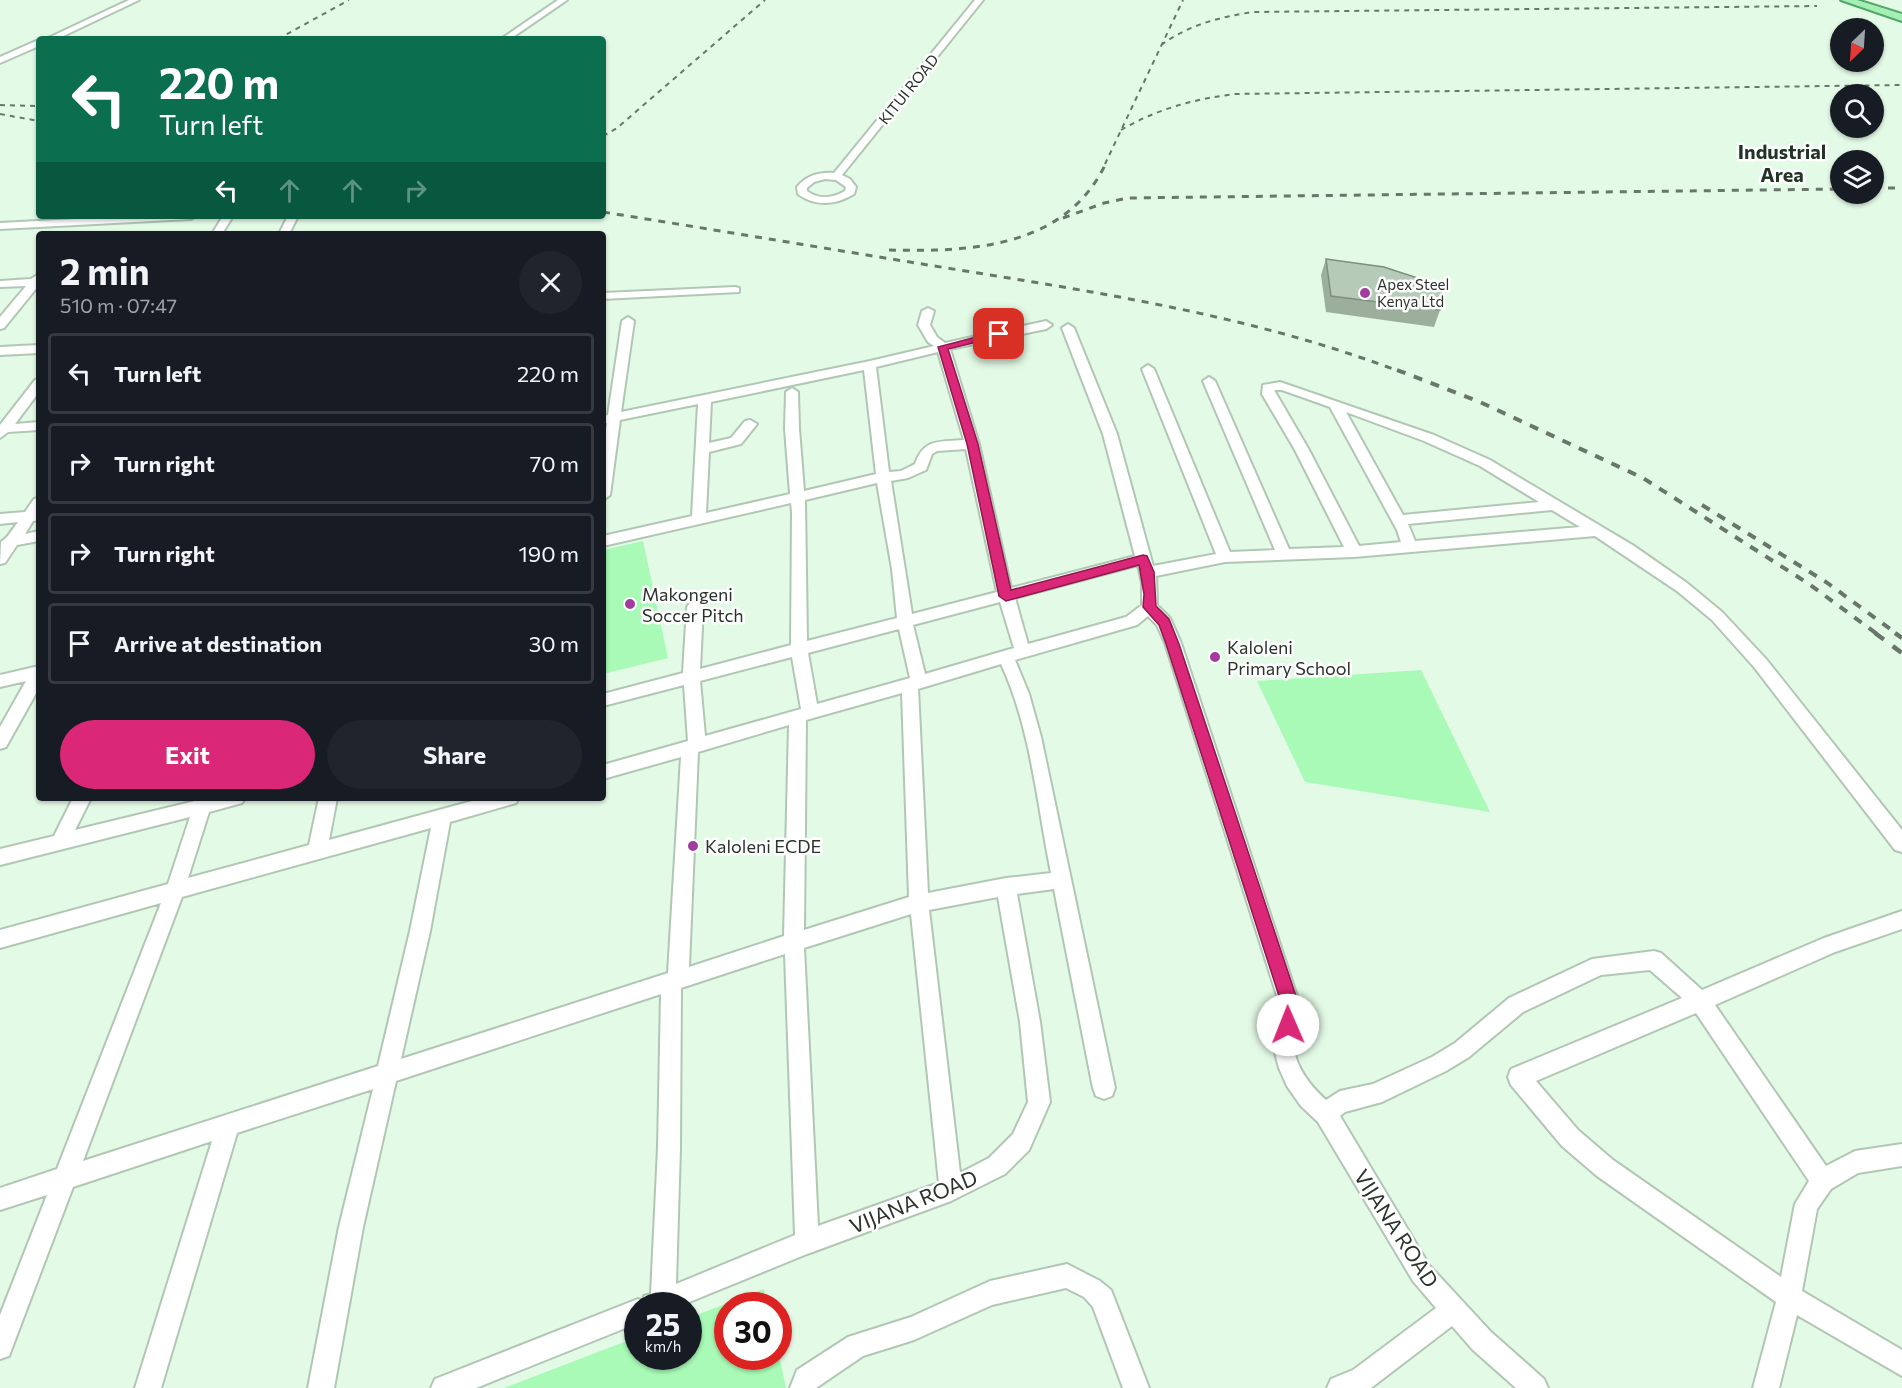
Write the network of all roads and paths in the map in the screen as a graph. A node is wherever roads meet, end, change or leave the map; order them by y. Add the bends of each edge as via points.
1 (133, 0) edge
2 (563, 0) edge
3 (979, 0) edge
4 (1846, 0) edge
5 (1861, 0) edge
6 (1902, 13) edge
7 (1902, 18) edge
8 (55, 36) edge
9 (509, 36) edge
10 (36, 44) edge
11 (0, 61) edge
12 (836, 177) dead end
13 (135, 219) edge
14 (81, 222) junction
15 (0, 226) edge
16 (74, 231) edge
17 (36, 280) edge
18 (36, 282) edge
19 (0, 284) edge
20 (735, 290) dead end
21 (606, 296) edge
22 (928, 311) dead end
23 (628, 321) dead end
24 (0, 325) edge
25 (1046, 325) dead end
26 (1068, 328) dead end
27 (943, 347) junction
28 (36, 349) edge
29 (0, 351) edge
30 (870, 365) junction
31 (1148, 369) dead end
32 (1209, 381) dead end
33 (36, 387) edge
34 (792, 393) dead end
35 (705, 399) junction
36 (1334, 403) junction
37 (608, 419) edge
38 (750, 424) dead end
39 (36, 426) edge
40 (1, 431) edge
41 (972, 444) junction
42 (703, 448) junction
43 (606, 449) edge
44 (884, 477) junction
45 (796, 498) junction
46 (1554, 505) junction
47 (34, 516) edge
48 (0, 519) edge
49 (699, 520) junction
50 (1399, 520) junction
51 (1598, 531) junction
52 (36, 537) edge
53 (606, 540) edge
54 (5, 543) edge
55 (1410, 547) junction
56 (1354, 552) junction
57 (1285, 556) junction
58 (1225, 557) junction
59 (0, 559) edge
60 (1145, 566) junction
61 (1006, 596) junction
62 (695, 607) dead end
63 (1149, 607) junction
64 (905, 622) junction
65 (799, 649) junction
66 (1015, 655) junction
67 (36, 674) edge
68 (691, 676) junction
69 (36, 678) edge
70 (0, 681) edge
71 (914, 684) junction
72 (606, 699) edge
73 (804, 715) junction
74 (0, 742) edge
75 (694, 747) junction
76 (606, 771) edge
77 (80, 801) edge
78 (327, 801) edge
79 (495, 801) edge
80 (203, 802) edge
81 (454, 809) edge
82 (60, 842) junction
83 (1902, 844) edge
84 (317, 852) junction
85 (0, 857) edge
86 (1062, 880) junction
87 (1006, 886) junction
88 (174, 891) junction
89 (919, 902) junction
90 (1902, 920) edge
91 (0, 939) edge
92 (794, 941) junction
93 (675, 981) junction
94 (1700, 1001) junction
95 (387, 1074) junction
96 (1104, 1088) dead end
97 (1326, 1114) junction
98 (228, 1125) junction
99 (1902, 1155) edge
100 (67, 1177) junction
101 (1823, 1181) junction
102 (951, 1190) junction
103 (0, 1200) edge
104 (807, 1242) junction
105 (659, 1292) edge
106 (685, 1292) edge
107 (1789, 1297) junction
108 (1454, 1309) junction
109 (624, 1317) edge
110 (0, 1347) edge
111 (1902, 1364) edge
112 (148, 1388) edge
113 (321, 1388) edge
114 (444, 1388) edge
115 (803, 1388) edge
116 (1136, 1388) edge
117 (1340, 1388) edge
118 (1535, 1388) edge
119 (1766, 1388) edge

1 - 8 street
2 - 9 street
3 - 12 street, KITUI ROAD
4 - 7 main road
5 - 6 main road
10 - 11 street
13 - 14 street
14 - 15 street
14 - 16 street
17 - 19 street
18 - 24 street
20 - 21 street
22 - 27 street via 924,325 932,339
23 - 37 street
25 - 27 street
26 - 60 street via 1110,434
27 - 30 street
27 - 41 street
28 - 29 street
30 - 35 street
30 - 44 street
31 - 58 street
32 - 57 street
33 - 40 street
34 - 45 street
35 - 37 street
35 - 42 street
36 - 46 street via 1469,456
36 - 50 street
36 - 56 street via 1286,386 1267,388
37 - 43 street
38 - 42 street via 741,440
39 - 40 street
41 - 44 street via 934,447 926,452 917,470
41 - 61 street
42 - 49 street
44 - 45 street
44 - 64 street
45 - 49 street
45 - 65 street
46 - 50 street
46 - 51 street
47 - 48 street
47 - 54 street
49 - 53 street
50 - 55 street
51 - 55 street
51 - 83 street via 1682,587 1731,631 1803,715
52 - 54 street
54 - 59 street
55 - 56 street
56 - 57 street
57 - 58 street
58 - 60 street
60 - 61 street
60 - 63 street via 1151,594
61 - 64 street
61 - 66 street
62 - 68 street
63 - 66 street via 1131,621
63 - 97 street, VIJANA ROAD via 1164,622 1173,644 1287,996 1290,1017 1284,1041 1296,1083 1310,1102
64 - 65 street
64 - 71 street
65 - 68 street
65 - 73 street
66 - 71 street
66 - 86 street via 1013,671
67 - 70 street
68 - 72 street
68 - 75 street
69 - 74 street
71 - 73 street
71 - 89 street
73 - 75 street
73 - 92 street
75 - 76 street
75 - 93 street
77 - 82 street
78 - 84 street
79 - 81 street
80 - 82 street
80 - 88 street
81 - 84 street
81 - 95 street via 420,931
82 - 85 street
84 - 88 street
86 - 87 street
86 - 96 street
87 - 89 street
87 - 102 street, VIJANA ROAD via 1030,1022 1039,1102 1021,1142 997,1166
88 - 91 street
88 - 100 street
89 - 92 street
89 - 102 street
90 - 94 street via 1831,944
92 - 93 street
92 - 104 street
93 - 95 street
93 - 105 street
94 - 97 street via 1654,960 1599,966 1516,1005 1439,1064 1374,1094 1340,1102
94 - 101 street
94 - 107 street via 1519,1077 1570,1138 1605,1168
95 - 98 street
95 - 113 street via 351,1227
97 - 108 street, VIJANA ROAD via 1420,1273
98 - 100 street
98 - 112 street
99 - 101 street via 1856,1162
100 - 103 street
100 - 110 street
101 - 107 street via 1806,1204
102 - 104 street, VIJANA ROAD
104 - 106 street, VIJANA ROAD
107 - 111 street
107 - 119 street
108 - 117 street via 1361,1380
108 - 118 street, VIJANA ROAD via 1482,1341
109 - 114 street
115 - 116 street via 806,1378 857,1346 914,1328 990,1293 1067,1276 1102,1299

